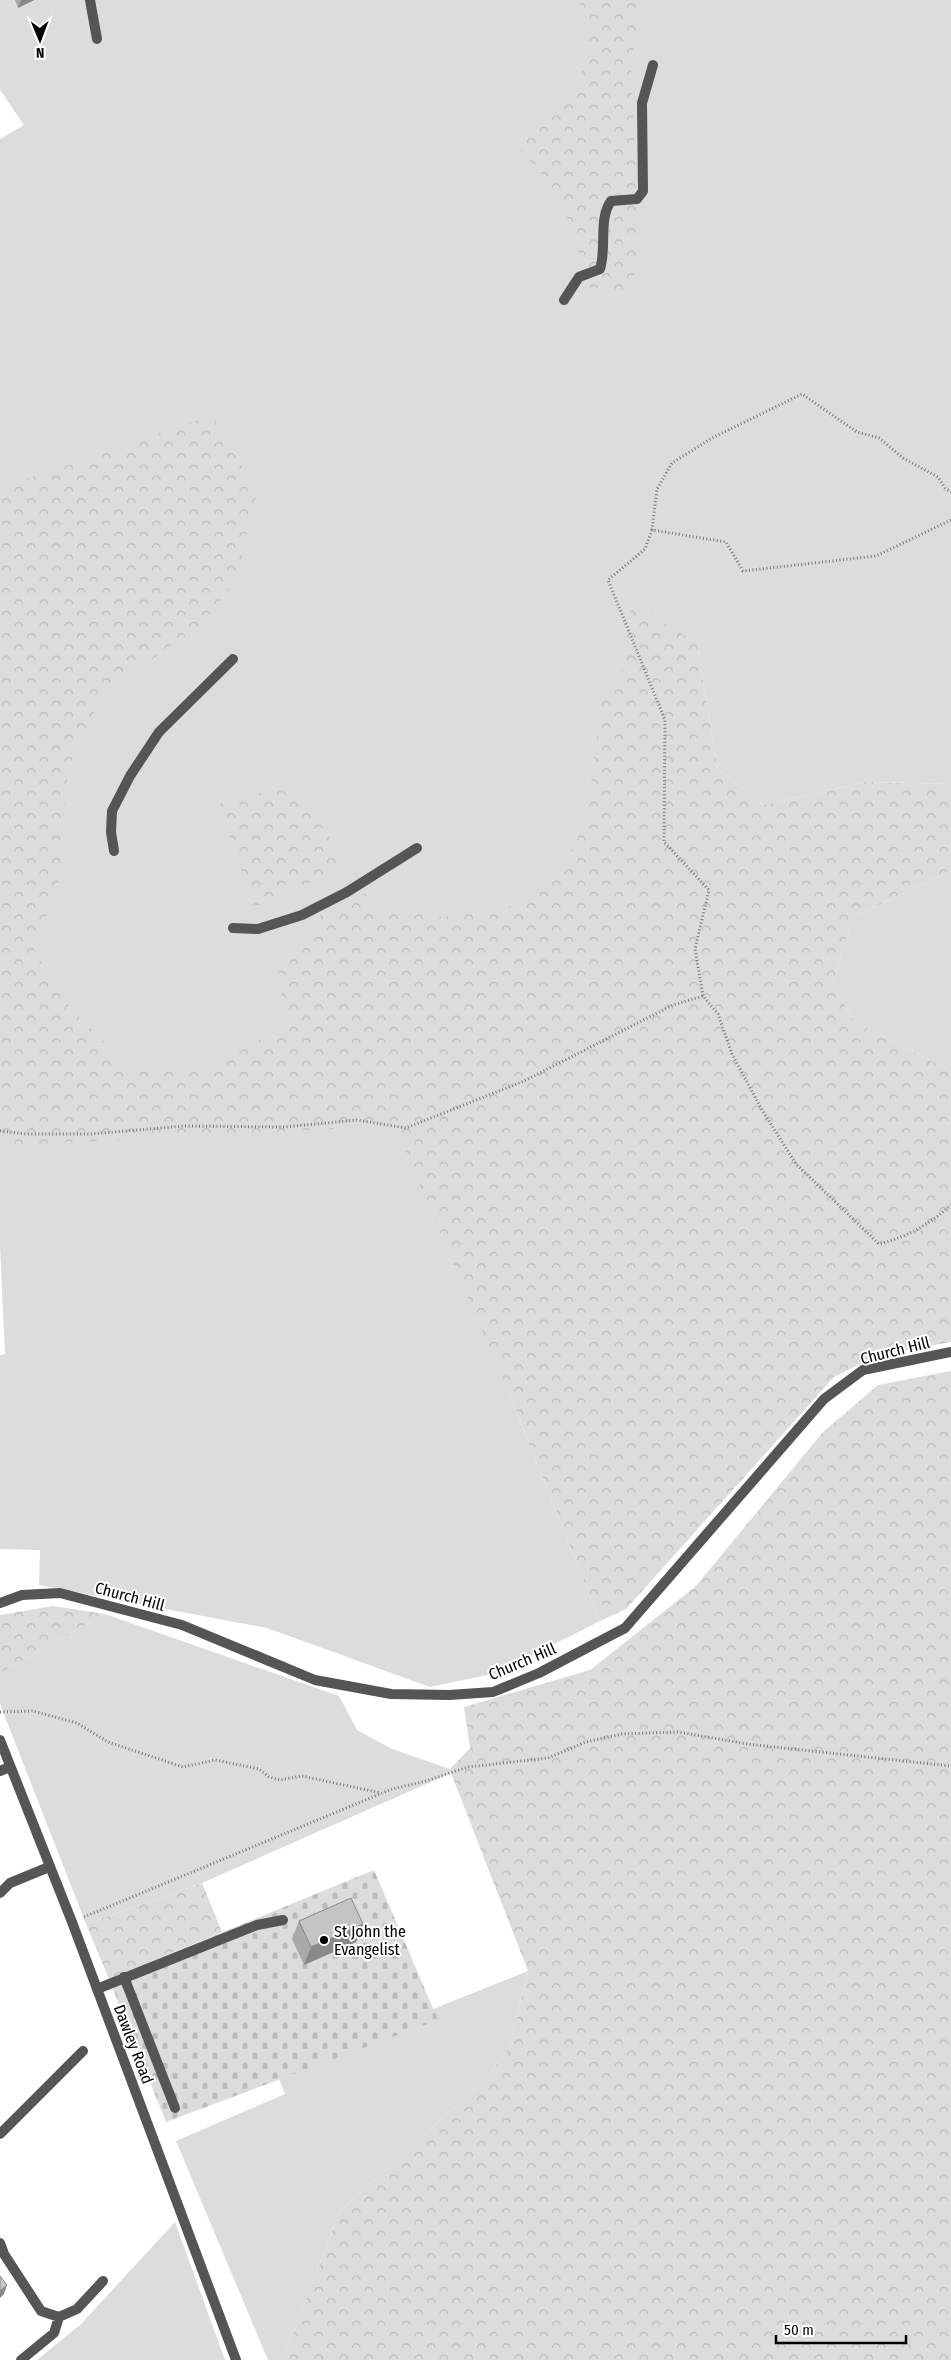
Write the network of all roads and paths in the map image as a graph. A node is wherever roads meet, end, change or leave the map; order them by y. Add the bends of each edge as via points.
1 (90, 0) edge
2 (97, 39) dead end
3 (653, 65) dead end
4 (564, 300) dead end
5 (951, 492) edge
6 (951, 520) edge
7 (652, 530) junction
8 (233, 659) dead end
9 (417, 848) dead end
10 (114, 851) dead end
11 (233, 928) dead end
12 (703, 996) junction
13 (0, 1131) edge
14 (951, 1205) edge
15 (951, 1352) edge
16 (0, 1603) edge
17 (0, 1712) edge
18 (0, 1740) edge
19 (951, 1766) edge
20 (10, 1767) junction
21 (0, 1771) edge
22 (381, 1793) junction
23 (49, 1867) junction
24 (0, 1892) edge
25 (284, 1920) dead end
26 (72, 1922) junction
27 (124, 1977) junction
28 (97, 1988) junction
29 (83, 2051) dead end
30 (175, 2108) dead end
31 (0, 2134) edge
32 (0, 2243) edge
33 (103, 2282) dead end
34 (59, 2317) junction
35 (21, 2360) edge
36 (236, 2360) edge

1 - 2 street
3 - 4 street via 642,103 643,192 636,198 611,201 606,208 604,258 600,269 579,277
5 - 7 path via 938,477 903,458 878,438 857,432 802,394 712,438 672,463 657,490
6 - 7 path via 876,556 743,572 726,542
7 - 12 path via 645,549 608,580 666,720 664,842 709,890 695,948
8 - 10 street via 159,732 130,776 112,811
9 - 11 street via 302,915 258,929
12 - 13 path via 674,1005 524,1081 406,1128 357,1120 284,1127 184,1126 92,1134
12 - 14 path via 718,1014 732,1054 796,1164 879,1244 933,1222
15 - 16 street, Church Hill via 863,1370 824,1399 625,1628 539,1673 492,1692 391,1694 315,1680 182,1625 60,1593 22,1595
17 - 22 path via 33,1711 77,1723 108,1742 184,1767 215,1760 259,1769 269,1778 280,1780 302,1776
18 - 20 street, Dawley Road
19 - 22 path via 747,1744 678,1732 622,1734 586,1742 548,1758 468,1767
20 - 21 street
20 - 23 street, Dawley Road
22 - 26 path
23 - 24 street via 10,1883
23 - 26 street, Dawley Road
25 - 27 street via 257,1925
26 - 28 street, Dawley Road
27 - 28 street
27 - 30 street
28 - 36 street, Dawley Road
29 - 31 street
32 - 34 street via 41,2311
33 - 34 street via 77,2309
34 - 35 street via 54,2333

